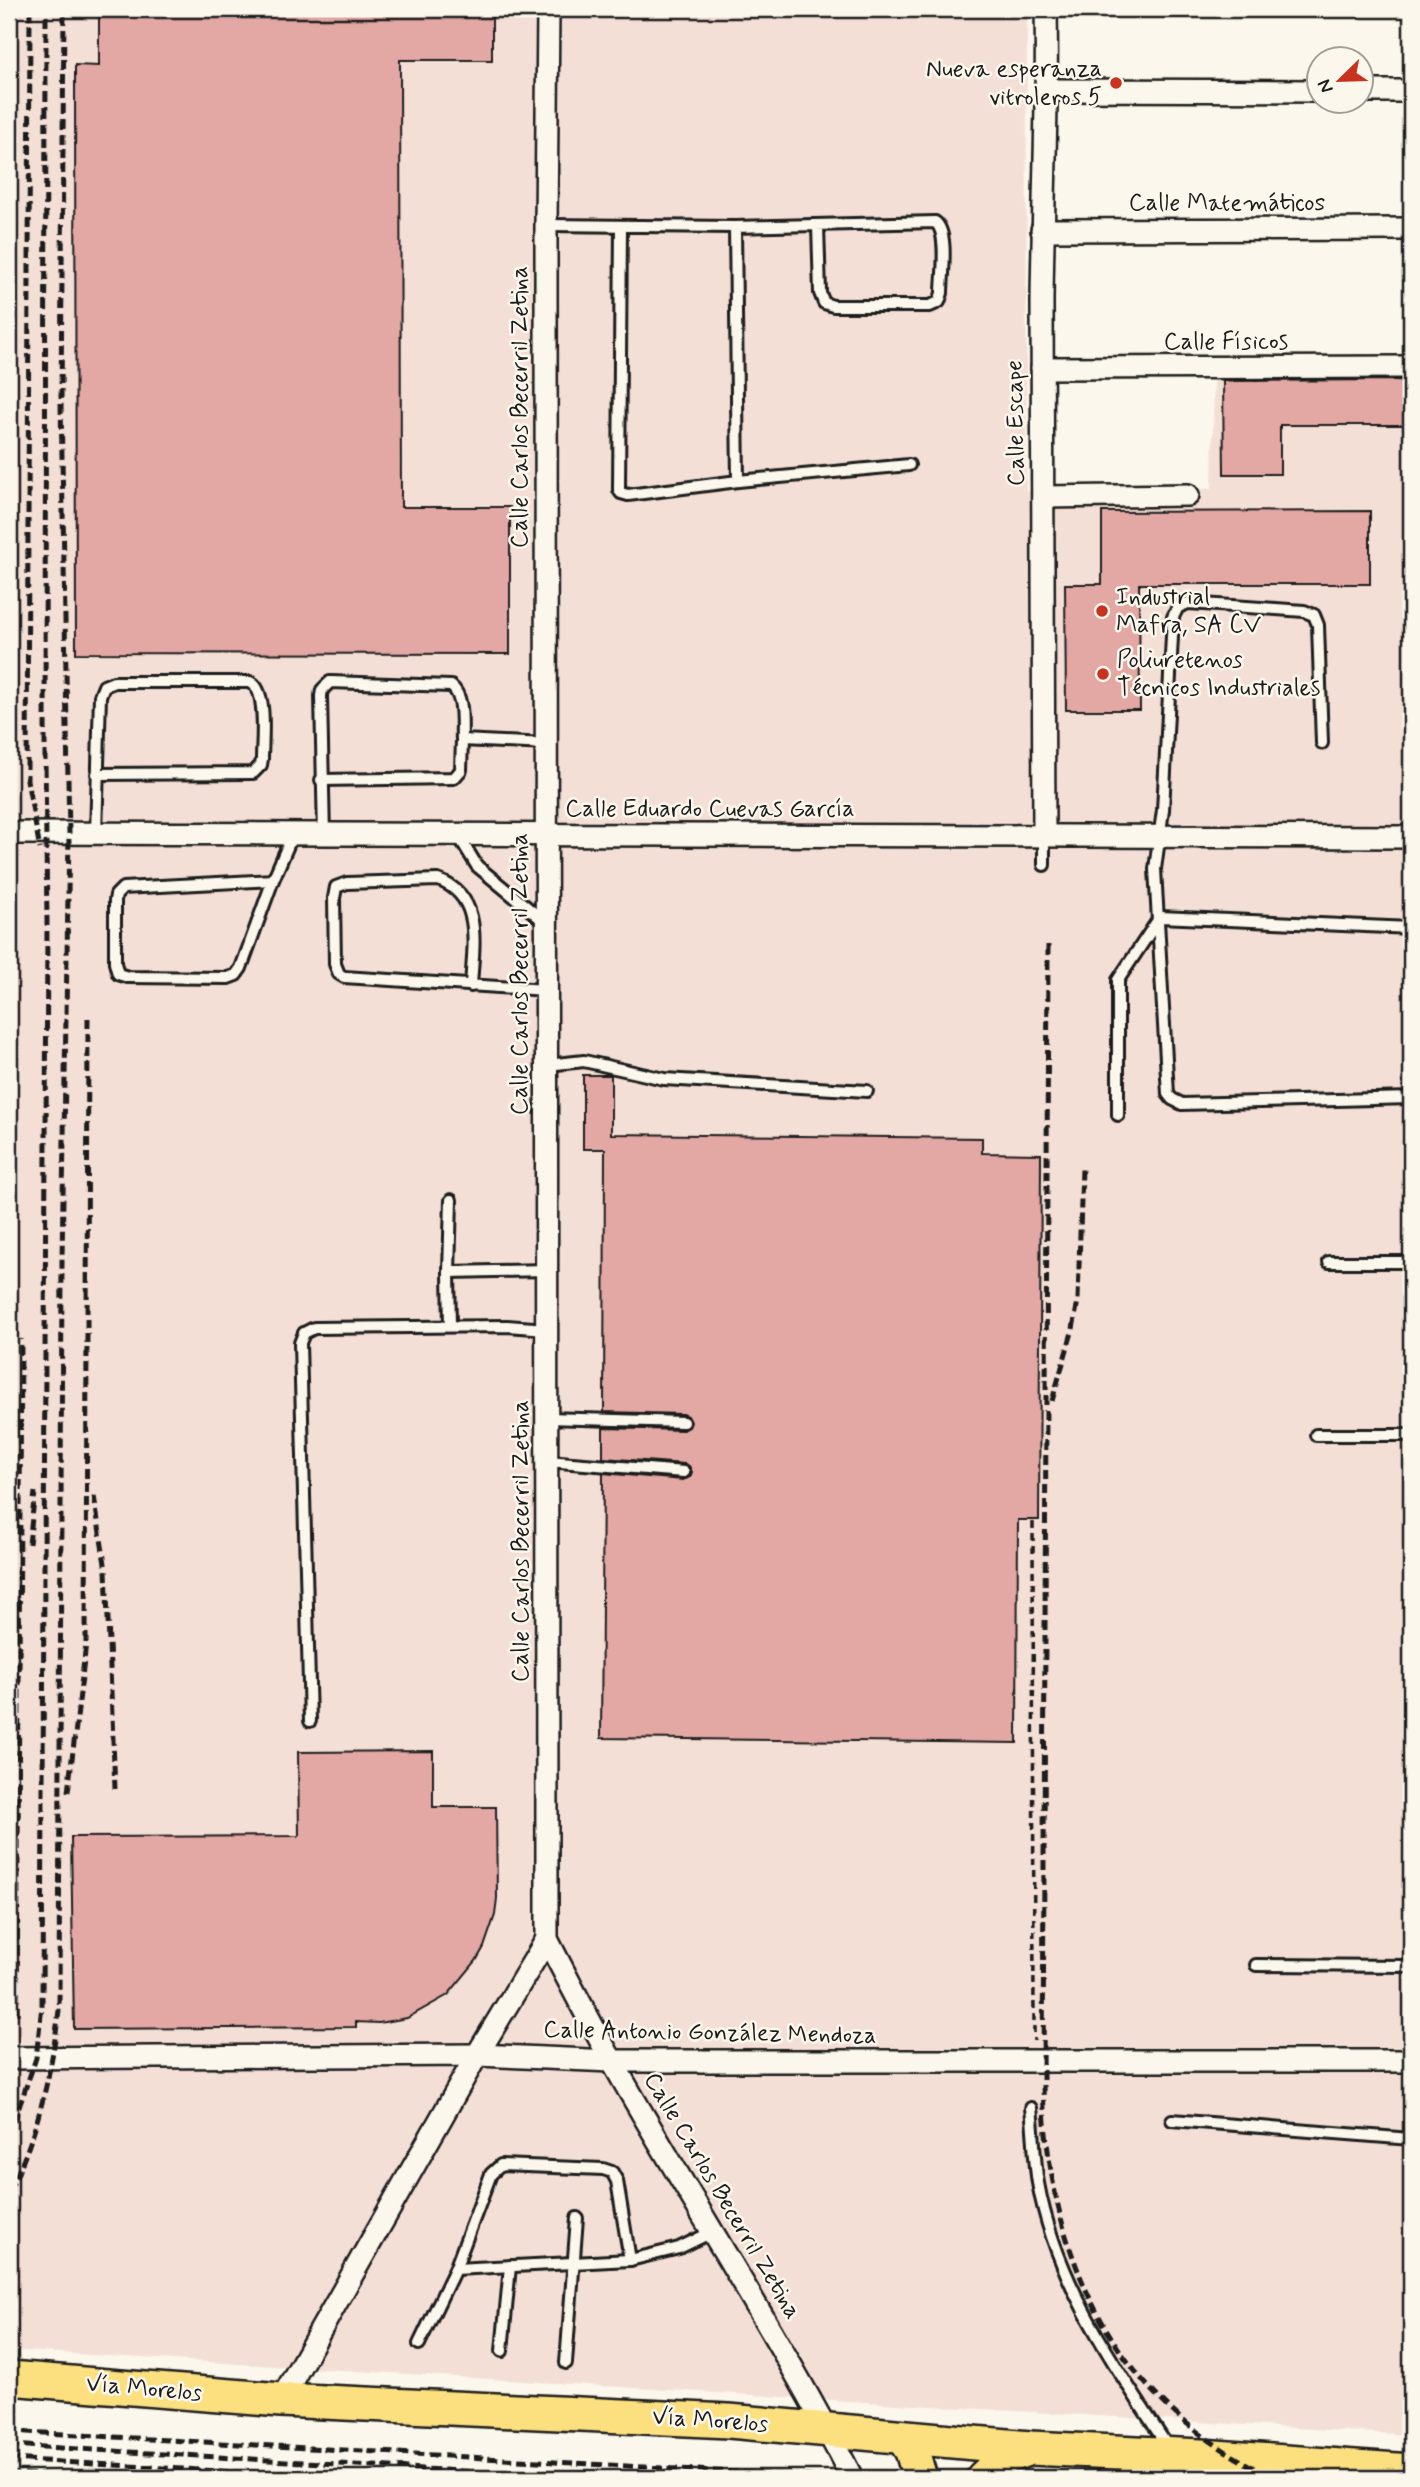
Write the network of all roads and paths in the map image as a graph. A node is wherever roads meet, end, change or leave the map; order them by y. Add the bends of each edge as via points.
1 (548, 9) edge
2 (1046, 9) edge
3 (1048, 90) junction
4 (1304, 91) edge
5 (1374, 91) edge
6 (1411, 91) edge
7 (546, 225) junction
8 (621, 226) junction
9 (818, 226) junction
10 (735, 227) junction
11 (1411, 229) edge
12 (1042, 230) junction
13 (1042, 368) junction
14 (1411, 368) edge
15 (909, 465) dead end
16 (738, 481) junction
17 (1188, 495) dead end
18 (1043, 498) junction
19 (462, 740) junction
20 (1322, 743) dead end
21 (547, 744) junction
22 (97, 774) junction
23 (321, 780) junction
24 (9, 833) edge
25 (96, 834) junction
26 (457, 834) junction
27 (546, 835) junction
28 (292, 836) junction
29 (324, 836) junction
30 (1044, 837) junction
31 (1411, 837) edge
32 (1160, 838) junction
33 (1044, 865) dead end
34 (273, 880) junction
35 (1160, 916) junction
36 (547, 923) junction
37 (1411, 928) edge
38 (471, 986) junction
39 (546, 990) junction
40 (547, 1065) junction
41 (867, 1091) dead end
42 (1411, 1098) edge
43 (1118, 1115) dead end
44 (451, 1200) dead end
45 (1329, 1262) dead end
46 (1411, 1262) edge
47 (547, 1270) junction
48 (449, 1272) junction
49 (450, 1326) junction
50 (547, 1329) junction
51 (547, 1418) junction
52 (683, 1422) dead end
53 (1316, 1435) dead end
54 (1411, 1435) edge
55 (547, 1461) junction
56 (684, 1472) dead end
57 (1033, 1522) dead end
58 (310, 1721) dead end
59 (547, 1939) junction
60 (1256, 1965) dead end
61 (1411, 1966) edge
62 (1034, 2035) dead end
63 (477, 2055) junction
64 (9, 2058) edge
65 (611, 2061) junction
66 (1411, 2062) edge
67 (1031, 2108) dead end
68 (1172, 2120) dead end
69 (1411, 2139) edge
70 (577, 2218) dead end
71 (714, 2231) junction
72 (630, 2260) junction
73 (575, 2262) junction
74 (510, 2266) junction
75 (455, 2269) junction
76 (419, 2344) dead end
77 (502, 2351) dead end
78 (566, 2363) dead end
79 (9, 2378) edge
80 (281, 2400) junction
81 (828, 2431) junction
82 (903, 2437) junction
83 (1030, 2448) junction
84 (1172, 2455) junction
85 (1411, 2470) edge
86 (852, 2478) edge
87 (920, 2478) edge
88 (983, 2478) edge

1 - 7 street, Calle Carlos Becerril Zetina
2 - 3 street, Calle Escape
3 - 4 street
3 - 12 street, Calle Escape
5 - 6 street
7 - 8 lane
7 - 21 street, Calle Carlos Becerril Zetina
8 - 10 lane
8 - 16 lane via 619,490 628,495
9 - 9 lane via 935,222 943,236 939,302 930,306 824,303
9 - 10 lane
10 - 16 lane
11 - 12 street, Calle Matemáticos
12 - 13 street, Calle Escape
13 - 14 street, Calle Físicos
13 - 18 street, Calle Escape
15 - 16 lane
17 - 18 street
18 - 30 street, Calle Escape
19 - 21 lane
19 - 23 lane via 461,770 454,778
19 - 23 lane via 460,699 451,686 330,682 321,696
20 - 32 lane via 1314,615 1188,603 1178,607 1173,617
21 - 27 street, Calle Carlos Becerril Zetina
22 - 22 lane via 100,696 109,683 250,682 258,687 262,759 253,773
22 - 25 lane
23 - 29 lane
24 - 25 street, Calle Eduardo Cuevas García
25 - 28 street, Calle Eduardo Cuevas García
26 - 27 street, Calle Eduardo Cuevas García
26 - 29 street, Calle Eduardo Cuevas García
26 - 36 lane via 477,866
27 - 30 street, Calle Eduardo Cuevas García
27 - 36 street, Calle Carlos Becerril Zetina
28 - 29 street, Calle Eduardo Cuevas García
28 - 34 lane
30 - 32 street, Calle Eduardo Cuevas García
30 - 33 lane
31 - 32 street, Calle Eduardo Cuevas García
32 - 35 lane via 1155,869
34 - 34 lane via 236,975 118,974 115,901 123,888
35 - 37 lane
35 - 42 lane via 1171,1099 1182,1104
35 - 43 lane via 1118,980
36 - 39 street, Calle Carlos Becerril Zetina
38 - 38 lane via 340,974 335,964 336,887 360,882 449,883 469,905 473,919
38 - 39 lane
39 - 40 street, Calle Carlos Becerril Zetina
40 - 41 lane via 584,1061 664,1079
40 - 47 street, Calle Carlos Becerril Zetina
44 - 48 lane
45 - 46 lane
47 - 48 lane
47 - 50 street, Calle Carlos Becerril Zetina
48 - 49 lane
49 - 50 lane
49 - 58 lane via 314,1328 301,1337
50 - 51 street, Calle Carlos Becerril Zetina
51 - 52 lane
51 - 55 street, Calle Carlos Becerril Zetina
53 - 54 lane
55 - 56 lane
55 - 59 street, Calle Carlos Becerril Zetina
57 - 62 path
59 - 63 street
59 - 65 street, Calle Carlos Becerril Zetina
60 - 61 lane
63 - 64 street, Calle Antonio González Mendoza
63 - 65 street, Calle Antonio González Mendoza
63 - 80 street
65 - 66 street, Calle Antonio González Mendoza
65 - 71 street, Calle Carlos Becerril Zetina
67 - 84 lane via 1038,2183 1056,2248 1082,2312
68 - 69 lane
70 - 73 lane
71 - 72 lane via 679,2248
71 - 81 street, Calle Carlos Becerril Zetina
72 - 73 lane
72 - 75 lane via 612,2172 506,2164 491,2174
73 - 74 lane
73 - 78 lane
74 - 75 lane
74 - 77 lane
75 - 76 lane
79 - 80 main road, Vía Morelos
80 - 81 main road, Vía Morelos via 729,2421
81 - 82 main road, Vía Morelos
81 - 86 street, Calle Carlos Becerril Zetina
82 - 83 main road, Vía Morelos
82 - 87 main road
83 - 84 main road, Vía Morelos
83 - 88 main road via 1004,2457
84 - 85 main road, Vía Morelos

